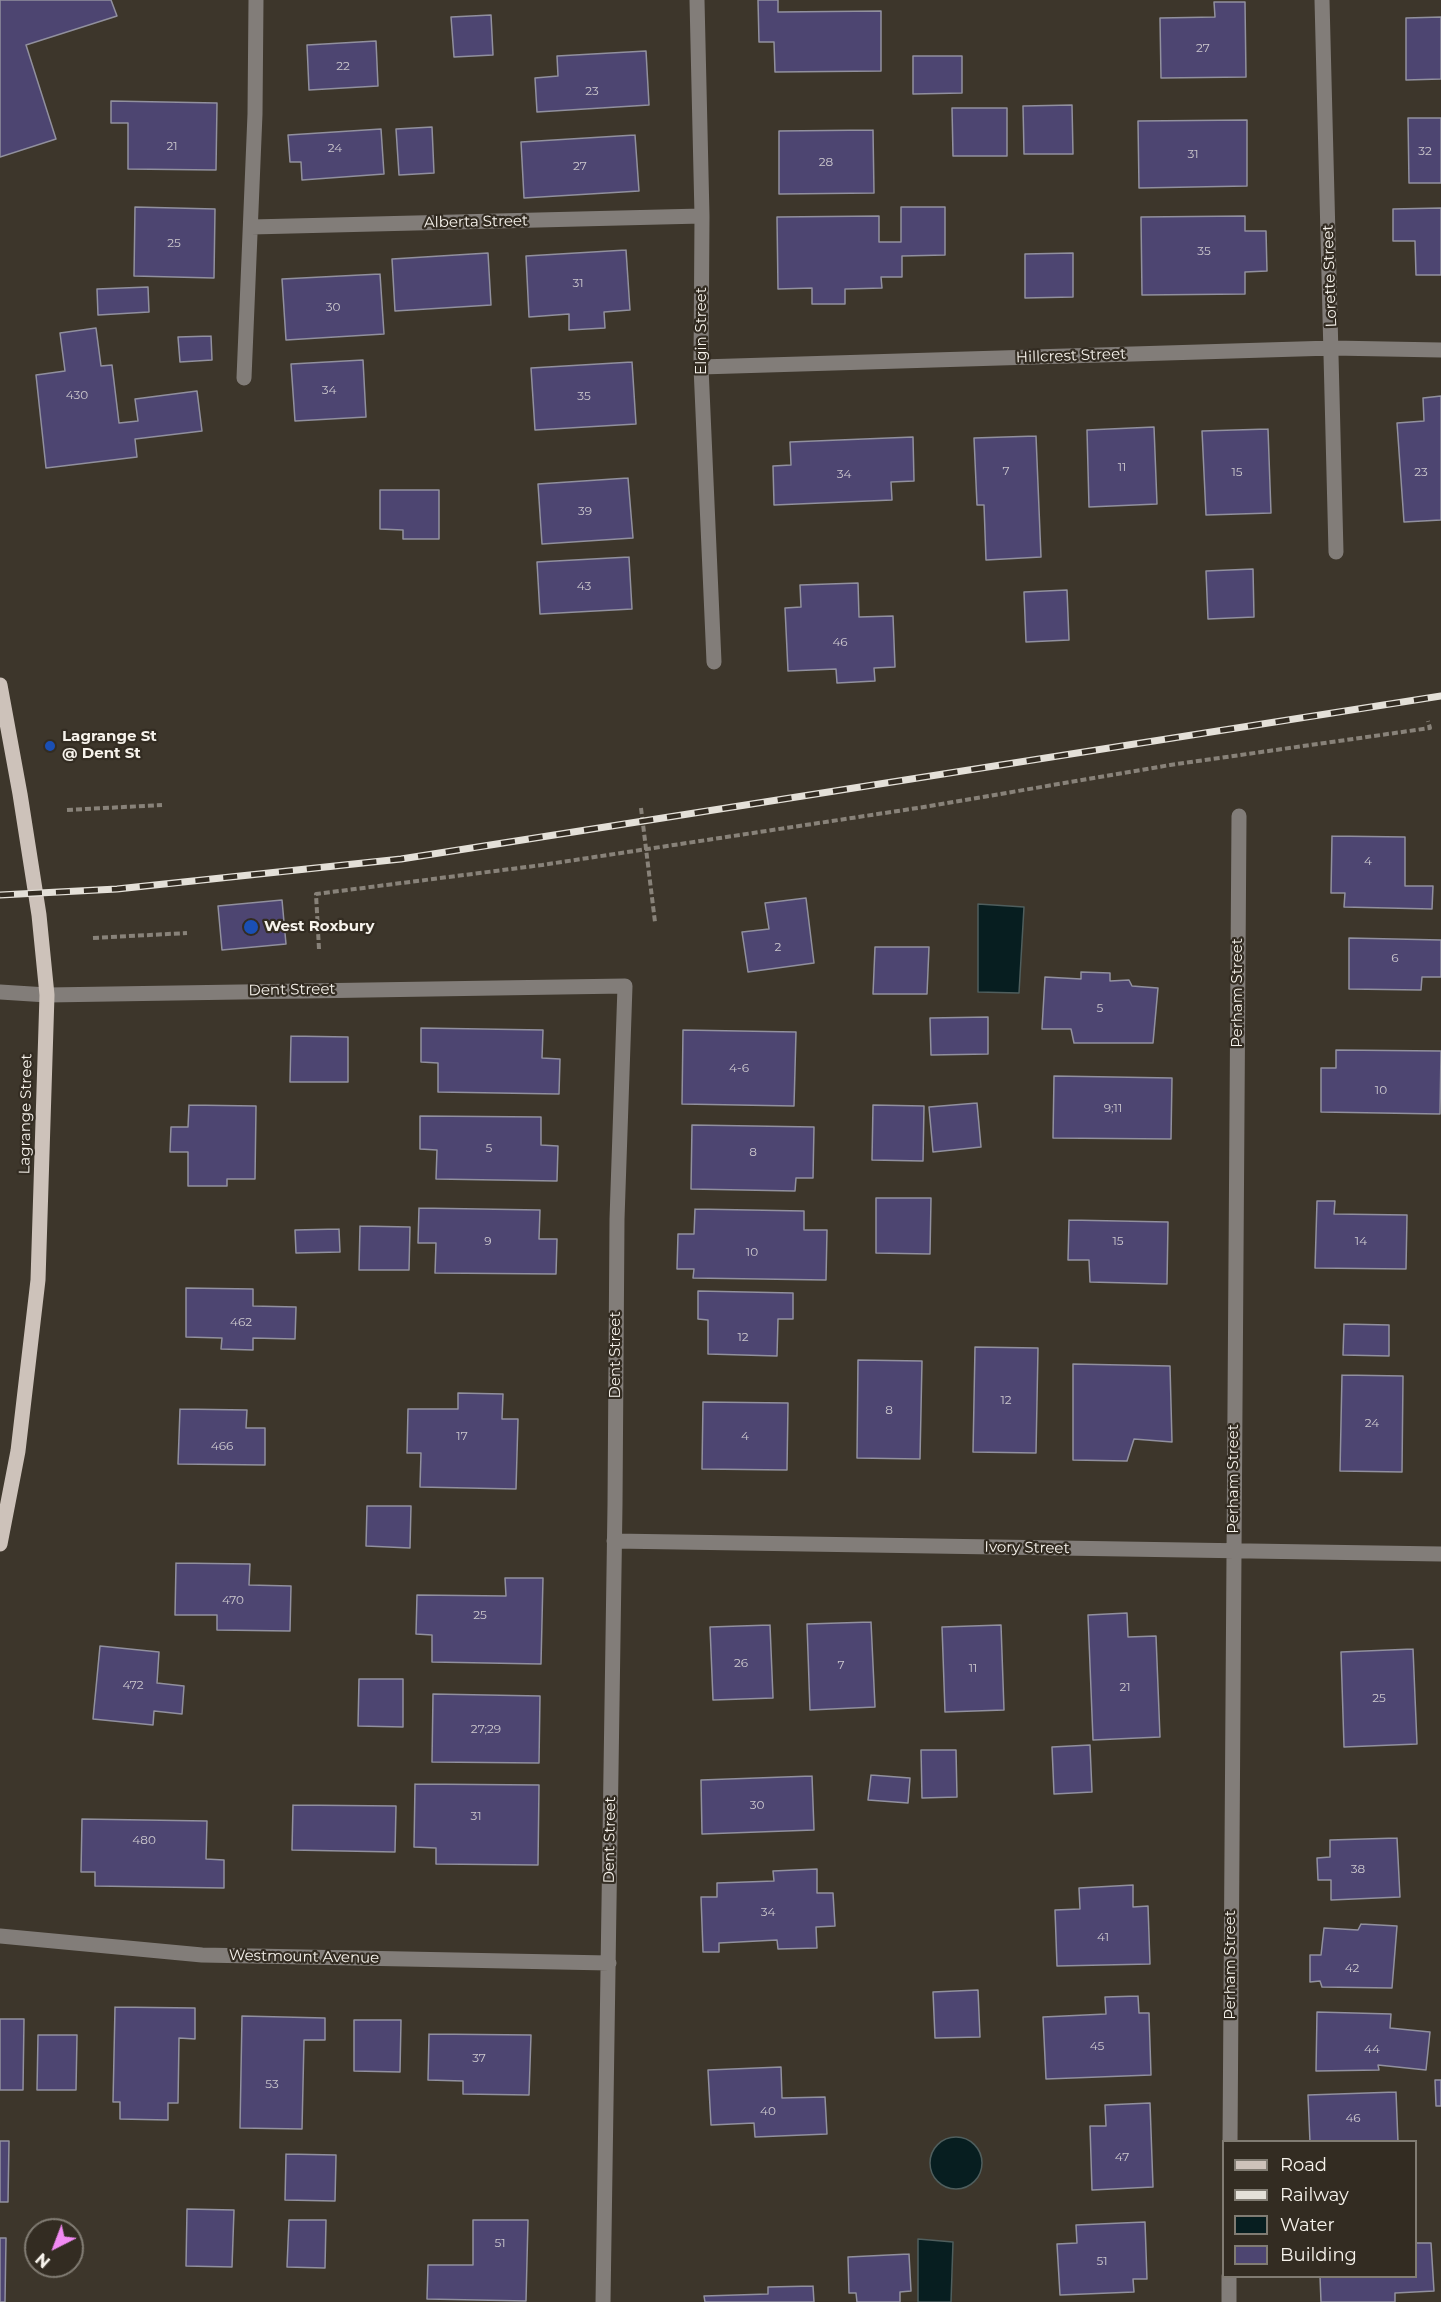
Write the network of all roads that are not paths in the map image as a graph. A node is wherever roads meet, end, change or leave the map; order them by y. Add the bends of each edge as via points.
1 (256, 0) edge
2 (697, 0) edge
3 (1322, 0) edge
4 (702, 216) junction
5 (251, 227) junction
6 (1332, 348) junction
7 (1441, 350) edge
8 (701, 367) junction
9 (244, 378) dead end
10 (1336, 552) dead end
11 (714, 662) dead end
12 (0, 685) edge
13 (1239, 816) dead end
14 (0, 992) edge
15 (47, 995) junction
16 (614, 1541) junction
17 (0, 1544) edge
18 (1233, 1551) junction
19 (1441, 1554) edge
20 (0, 1936) edge
21 (609, 1963) junction
22 (1230, 2140) edge
23 (1229, 2278) edge
24 (603, 2302) edge
25 (1228, 2302) edge

1 - 5 street
2 - 4 street, Elgin Street
3 - 6 street, Lorette Street
4 - 5 street, Alberta Street
4 - 8 street, Elgin Street
5 - 9 street
6 - 7 street, Hillcrest Street
6 - 8 street, Hillcrest Street
6 - 10 street, Lorette Street
8 - 11 street, Elgin Street
12 - 15 main road, Lagrange Street via 30,860
13 - 18 street, Perham Street
14 - 15 street
15 - 16 street, Dent Street via 625,986 617,1220
15 - 17 main road, Lagrange Street via 38,1280 18,1451
16 - 18 street, Ivory Street
16 - 21 street, Dent Street
18 - 19 street, Ivory Street
18 - 22 street, Perham Street
20 - 21 street, Westmount Avenue via 202,1955
21 - 24 street, Dent Street
23 - 25 street

